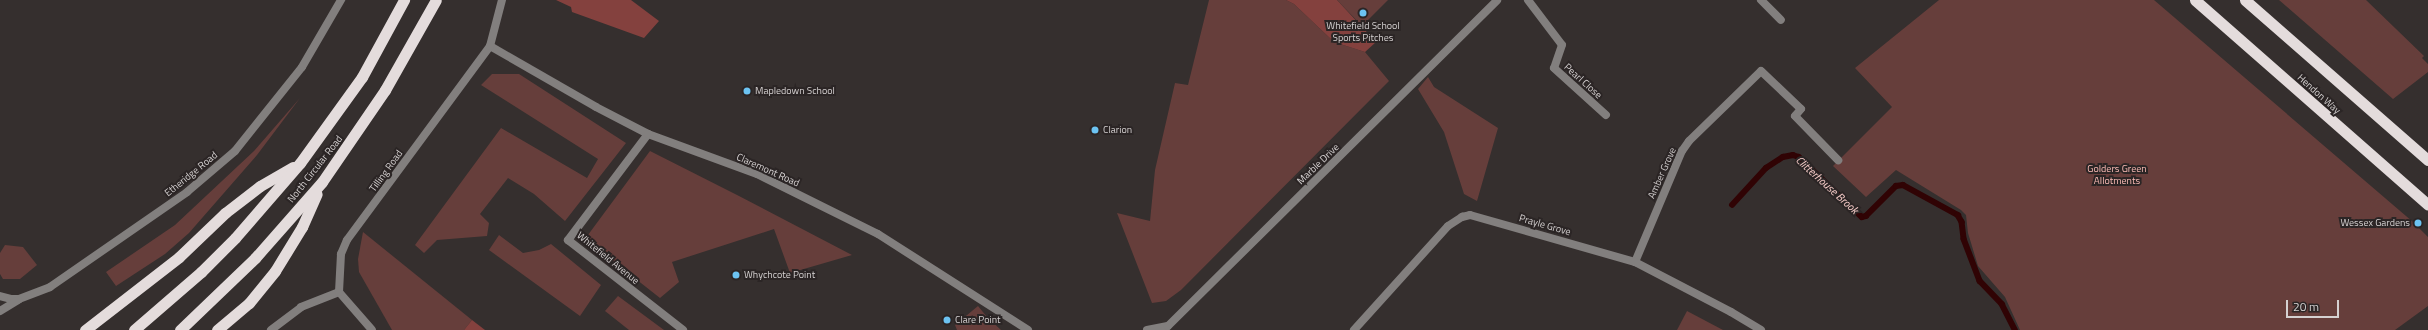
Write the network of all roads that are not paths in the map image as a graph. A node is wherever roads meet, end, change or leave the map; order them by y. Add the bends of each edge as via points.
1 (341, 0) edge
2 (404, 0) edge
3 (436, 0) edge
4 (502, 0) edge
5 (1497, 0) edge
6 (1528, 0) edge
7 (1761, 0) edge
8 (2195, 0) edge
9 (2245, 0) edge
10 (1781, 20) dead end
11 (490, 46) junction
12 (1606, 115) dead end
13 (648, 134) junction
14 (1838, 160) dead end
15 (2428, 160) edge
16 (300, 163) junction
17 (322, 182) junction
18 (2428, 206) edge
19 (1635, 262) junction
20 (339, 292) junction
21 (0, 296) edge
22 (19, 298) junction
23 (0, 311) edge
24 (181, 329) edge
25 (85, 330) edge
26 (134, 330) edge
27 (217, 330) edge
28 (271, 330) edge
29 (372, 330) edge
30 (683, 330) edge
31 (1028, 330) edge
32 (1146, 330) edge
33 (1354, 330) edge
34 (1761, 330) edge

1 - 22 street, Etheridge Road via 302,67 235,151 187,192 50,287
2 - 16 highway, North Circular Road via 362,77
3 - 17 highway, North Circular Road via 385,90
4 - 11 street, Tilling Road
5 - 32 street, Marble Drive via 1168,326
6 - 12 street, Pearl Close via 1562,45 1554,68
7 - 10 street
8 - 18 highway, Hendon Way
9 - 15 highway
11 - 13 street, Claremont Road
11 - 20 street, Tilling Road via 347,240 341,254
13 - 30 street, Whitefield Avenue via 568,240
13 - 31 street, Claremont Road via 757,174 878,234
14 - 19 street, Amber Grove via 1795,116 1800,109 1761,71 1689,140
16 - 25 highway via 260,186 225,212 179,257
16 - 26 highway, North Circular Road via 235,238
17 - 24 highway, North Circular Road via 256,258
17 - 27 highway via 302,227 275,271 249,303
19 - 33 street, Prayle Grove via 1479,216 1462,217 1448,226
19 - 34 street, Prayle Grove
20 - 28 street via 302,307
20 - 29 street
21 - 22 street, Etheridge Road
22 - 23 street

